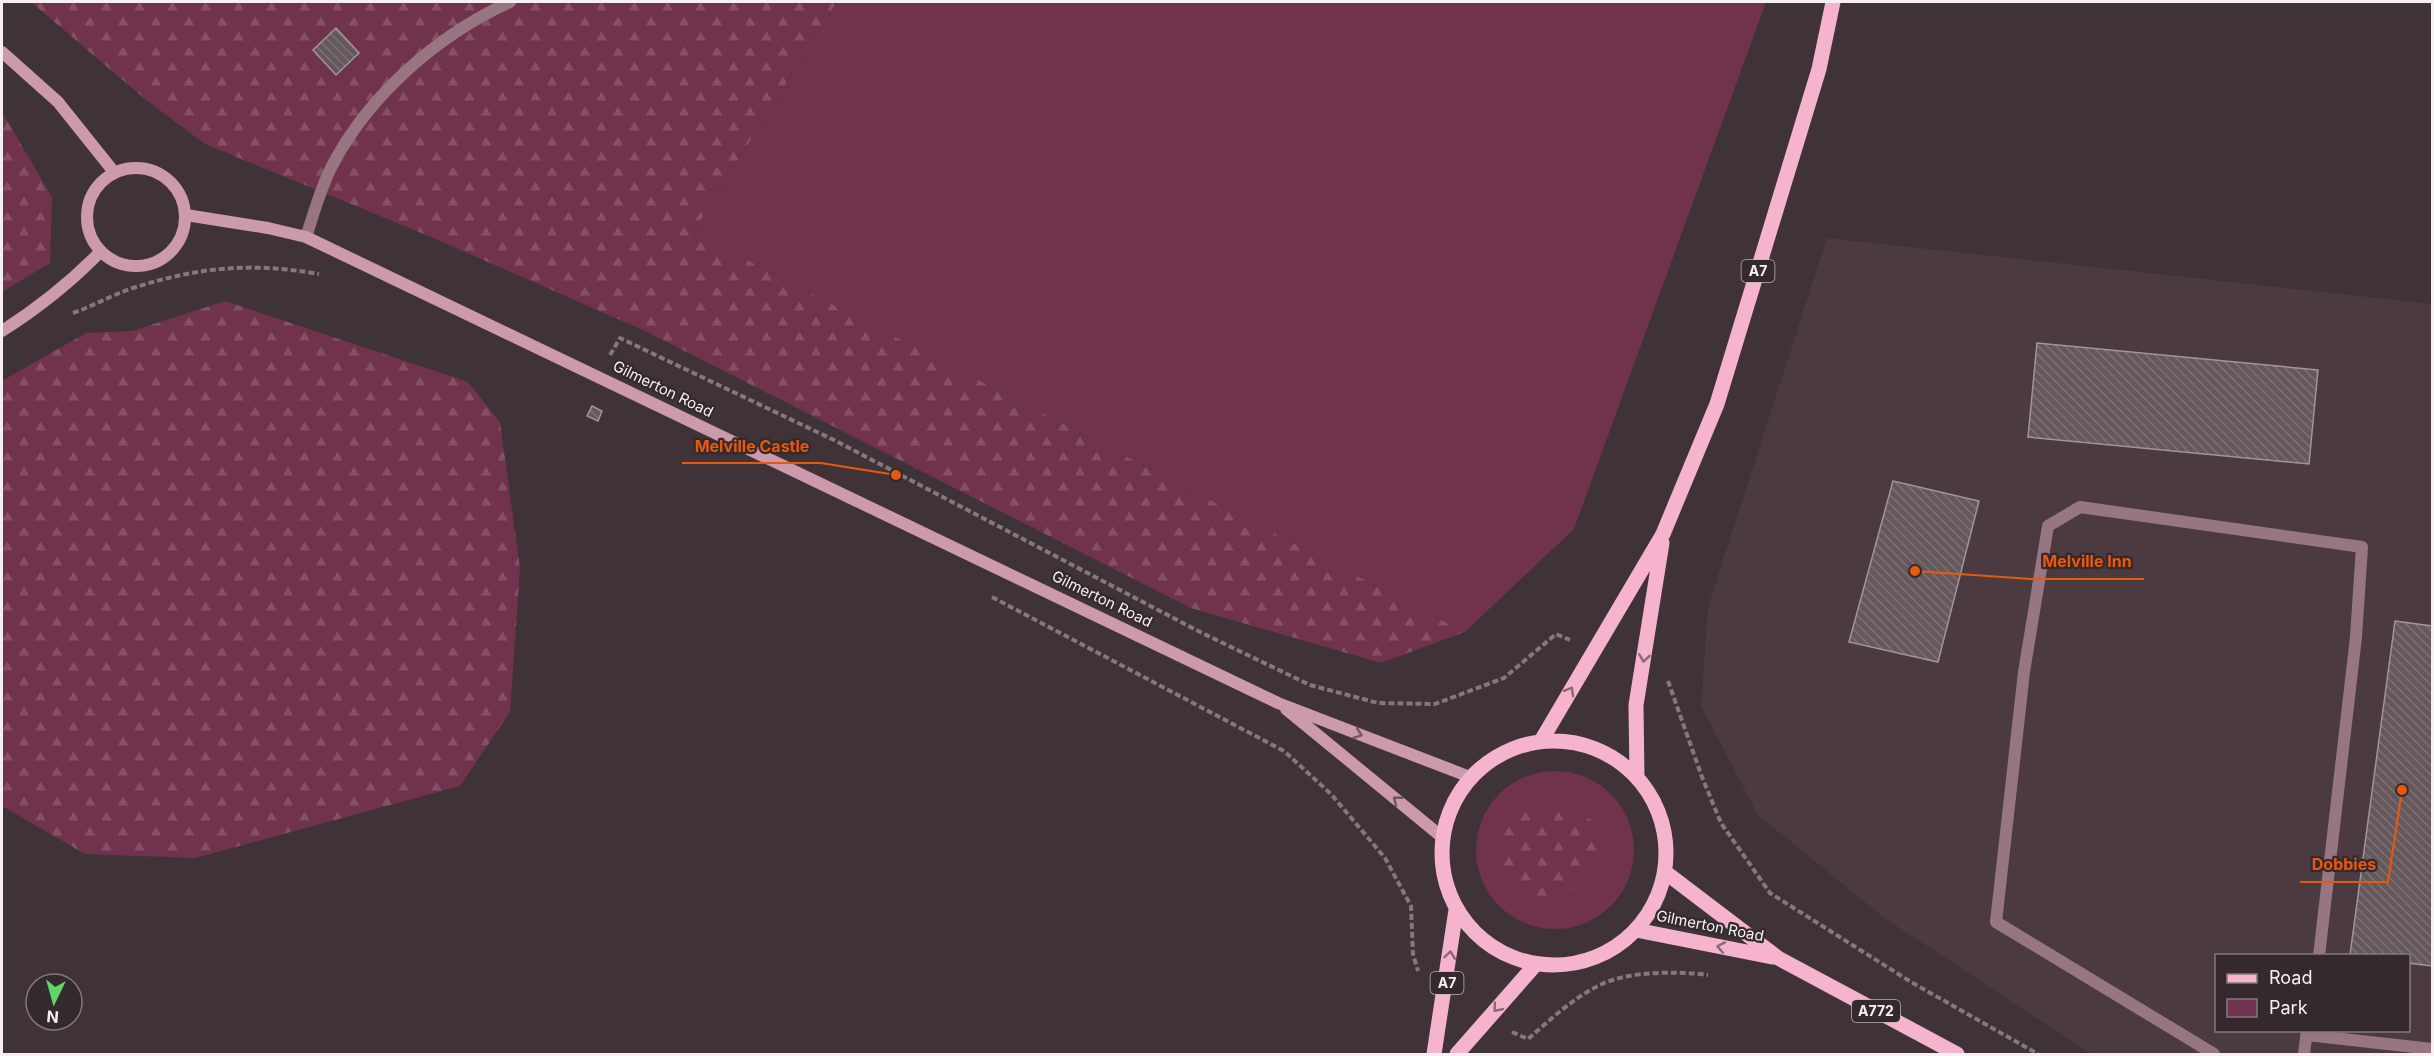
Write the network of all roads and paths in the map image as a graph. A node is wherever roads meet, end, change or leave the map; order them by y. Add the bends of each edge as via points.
1 (510, 2) edge
2 (1833, 2) edge
3 (2, 52) edge
4 (114, 172) junction
5 (186, 215) junction
6 (306, 237) junction
7 (101, 251) junction
8 (326, 275) dead end
9 (38, 306) junction
10 (2, 331) edge
11 (596, 377) junction
12 (1663, 534) junction
13 (988, 595) dead end
14 (1594, 650) junction
15 (1642, 670) junction
16 (1278, 703) junction
17 (1541, 741) junction
18 (1470, 777) junction
19 (1636, 777) junction
20 (1442, 837) junction
21 (1665, 872) junction
22 (1456, 910) junction
23 (1636, 930) junction
24 (2319, 954) edge
25 (1778, 958) junction
26 (1536, 964) junction
27 (1716, 976) dead end
28 (1444, 1002) junction
29 (1486, 1020) junction
30 (2307, 1033) edge
31 (2433, 1049) edge
32 (2418, 1051) edge
33 (1434, 1054) edge
34 (1457, 1054) edge
35 (1957, 1054) edge
36 (2038, 1054) edge
37 (2214, 1054) edge
38 (2304, 1054) edge

1 - 6 lane via 418,60 367,109 332,165
2 - 12 main road, A7 via 1819,69 1717,404
3 - 4 main road via 58,102
4 - 5 main road via 142,167 166,176 177,188
4 - 7 main road via 92,193 87,222
5 - 6 main road, Gilmerton Road
5 - 7 main road via 177,245 159,261 143,266 122,264
6 - 11 main road, Gilmerton Road
7 - 9 main road
8 - 9 path via 278,266 214,268 132,288 74,313
9 - 10 main road
11 - 14 path via 620,338 834,440 1202,633 1322,688 1378,704 1435,704 1504,678 1556,634
11 - 16 main road, Gilmerton Road
12 - 14 main road, A7
12 -> 15 main road, A7
13 - 28 path via 1284,751 1331,794 1385,858 1411,906 1413,954 1423,992
17 -> 14 main road, A7
15 - 19 main road, A7 via 1636,705
15 - 36 path via 1669,681 1721,823 1770,893 1911,982
16 -> 18 main road, Gilmerton Road
20 -> 16 main road, Gilmerton Road
17 - 18 main road via 1502,753
17 - 19 main road via 1567,740 1617,757
18 - 20 main road via 1451,805
19 - 21 main road via 1652,798 1662,821
20 - 22 main road via 1443,874
21 - 23 main road via 1654,903
21 - 25 main road, Gilmerton Road / A772
22 - 26 main road via 1476,937 1507,955
28 -> 22 main road, A7
25 -> 23 main road, Gilmerton Road / A772
23 - 26 main road via 1615,948 1590,959 1563,965
24 - 37 lane via 2356,637 2362,547 2080,507 2048,526 2024,672 1995,922
25 - 35 main road, Gilmerton Road / A772
26 -> 29 main road
27 - 29 path via 1648,973 1604,983 1560,1010 1528,1039
28 - 33 main road, A7
29 - 34 main road
30 - 32 lane
30 - 38 lane
31 - 32 lane

